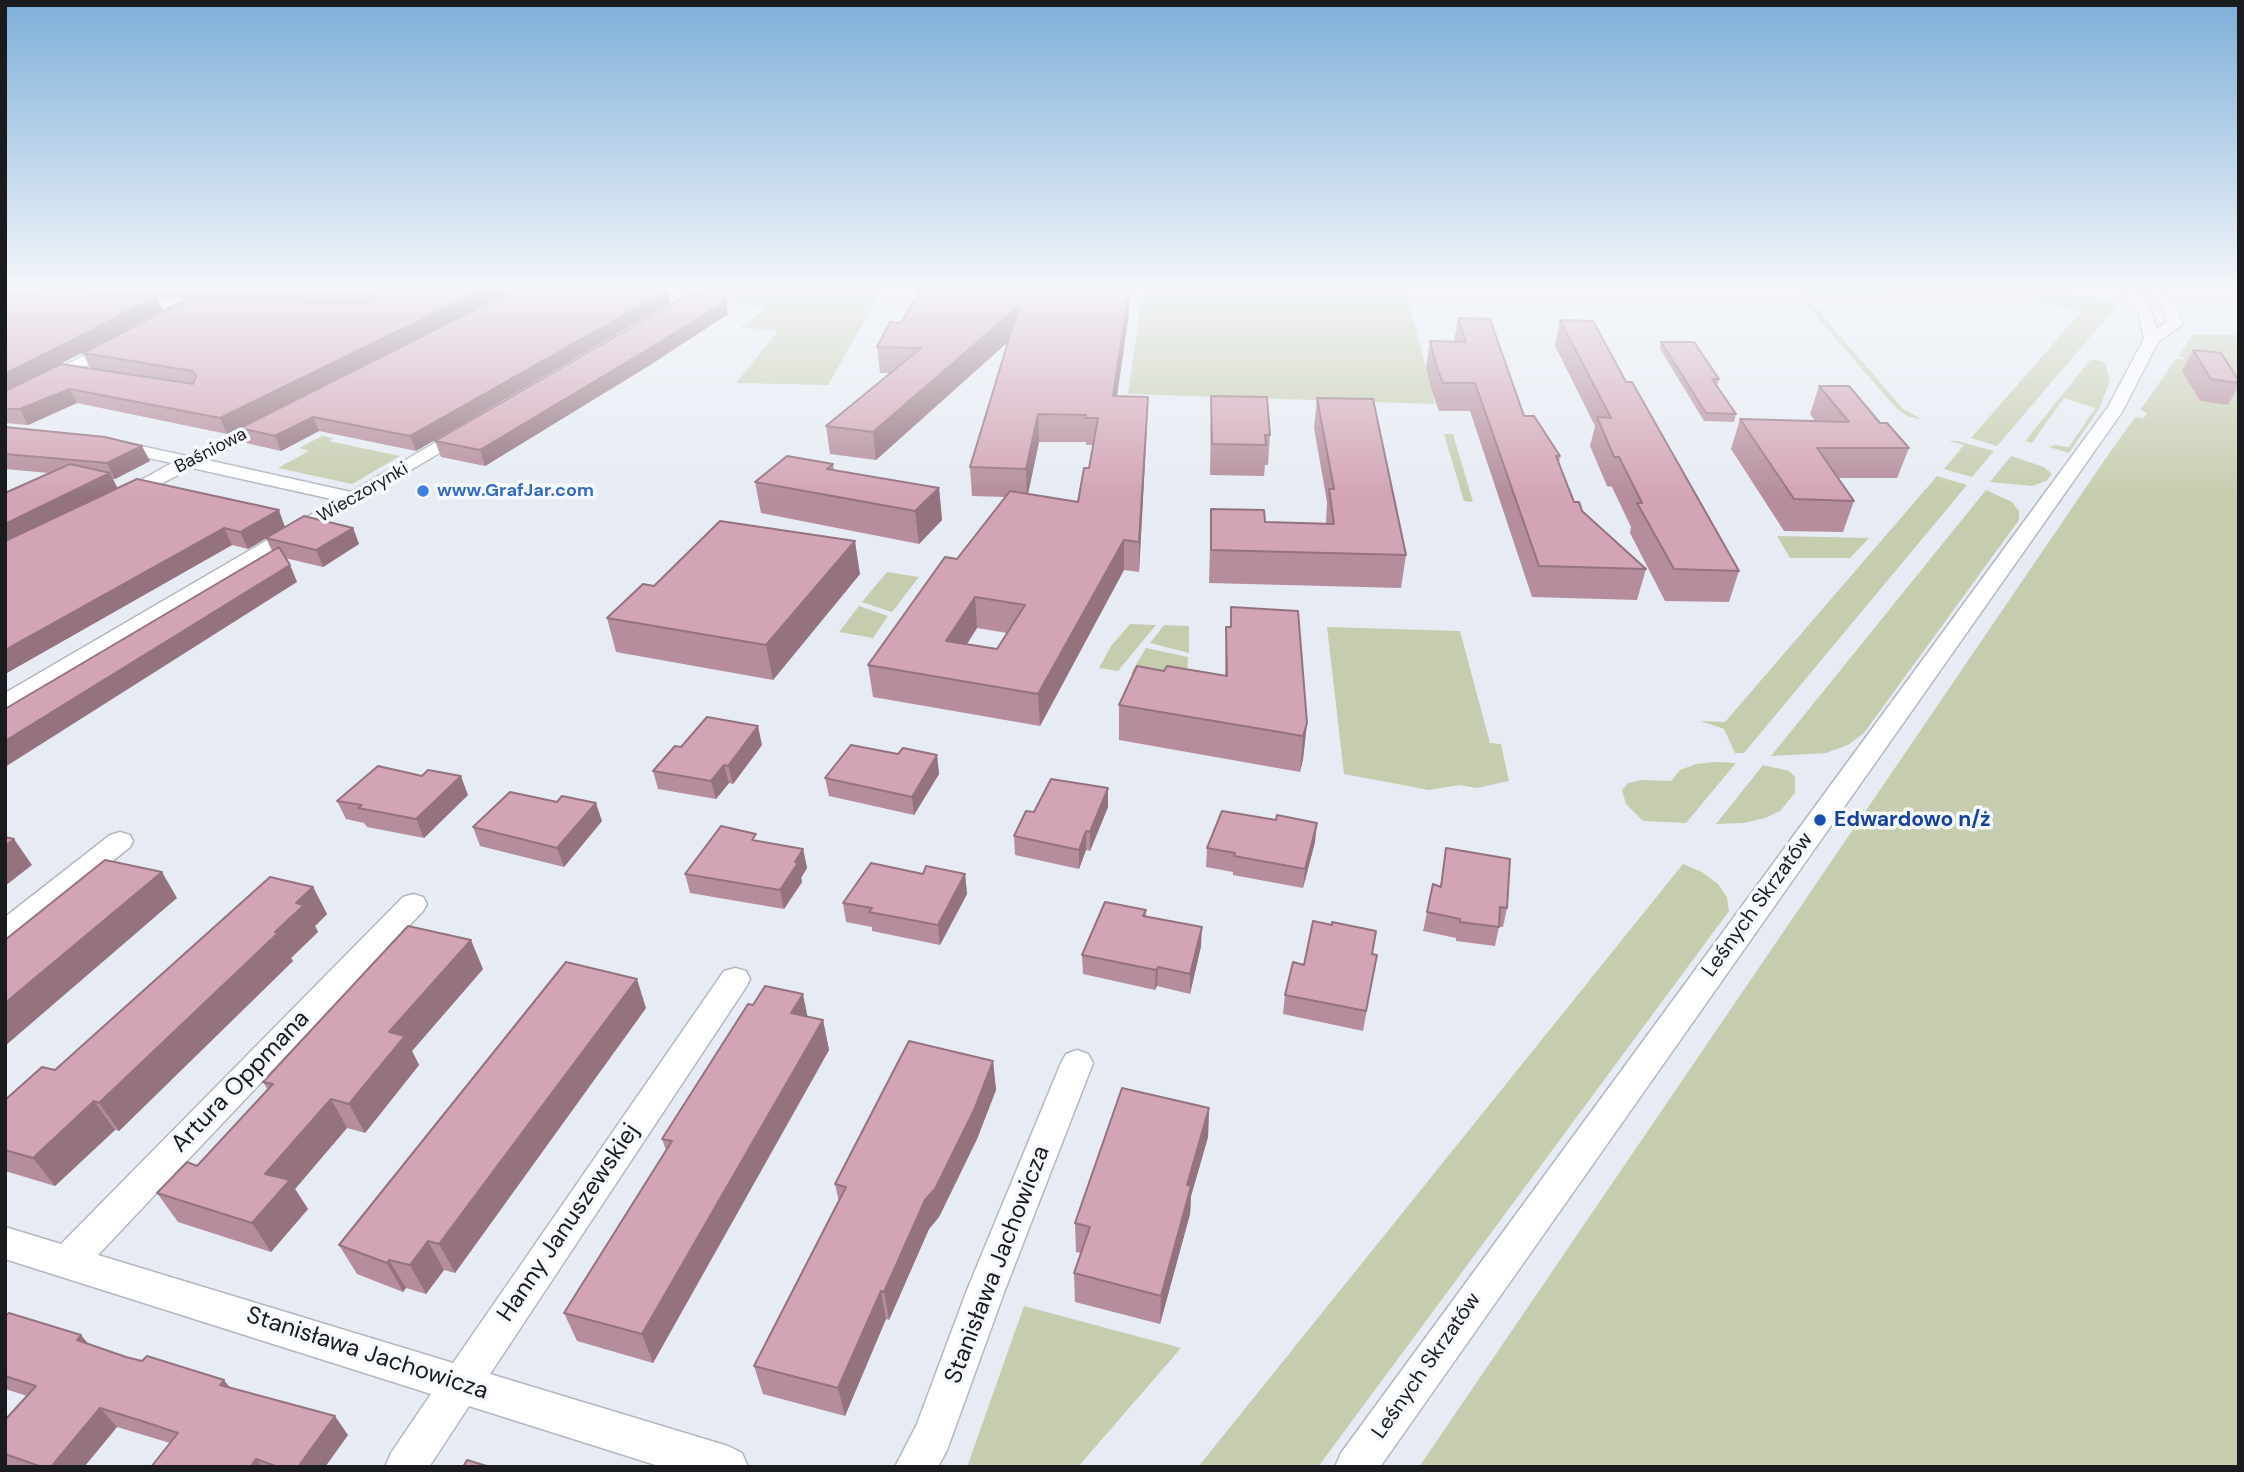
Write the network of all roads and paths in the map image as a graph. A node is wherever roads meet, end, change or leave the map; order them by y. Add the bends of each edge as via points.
1 (89, 359) edge
2 (2142, 359) edge
3 (65, 371) junction
4 (91, 376) edge
5 (5, 403) edge
6 (284, 414) edge
7 (485, 421) edge
8 (90, 440) edge
9 (190, 462) junction
10 (354, 498) junction
11 (108, 503) edge
12 (5, 703) edge
13 (120, 841) dead end
14 (413, 904) dead end
15 (5, 933) edge
16 (735, 979) dead end
17 (1077, 1063) dead end
18 (5, 1243) edge
19 (69, 1261) junction
20 (459, 1384) junction
21 (405, 1467) edge
22 (728, 1467) edge
23 (915, 1467) edge
24 (1354, 1467) edge

1 - 3 street
2 - 24 street, Leśnych Skrzatów via 2116,408
3 - 4 street
3 - 5 street
6 - 9 street, Baśniowa
7 - 10 street, Wieczorynki
8 - 9 street
9 - 10 street
9 - 11 street, Baśniowa
10 - 12 street, Wieczorynki
13 - 15 street
14 - 19 street, Artura Oppmana
16 - 20 street, Hanny Januszewskiej
17 - 23 street, Stanisława Jachowicza via 933,1436
18 - 19 street, Stanisława Jachowicza
19 - 20 street, Stanisława Jachowicza
20 - 21 street, Hanny Januszewskiej
20 - 22 street, Stanisława Jachowicza

